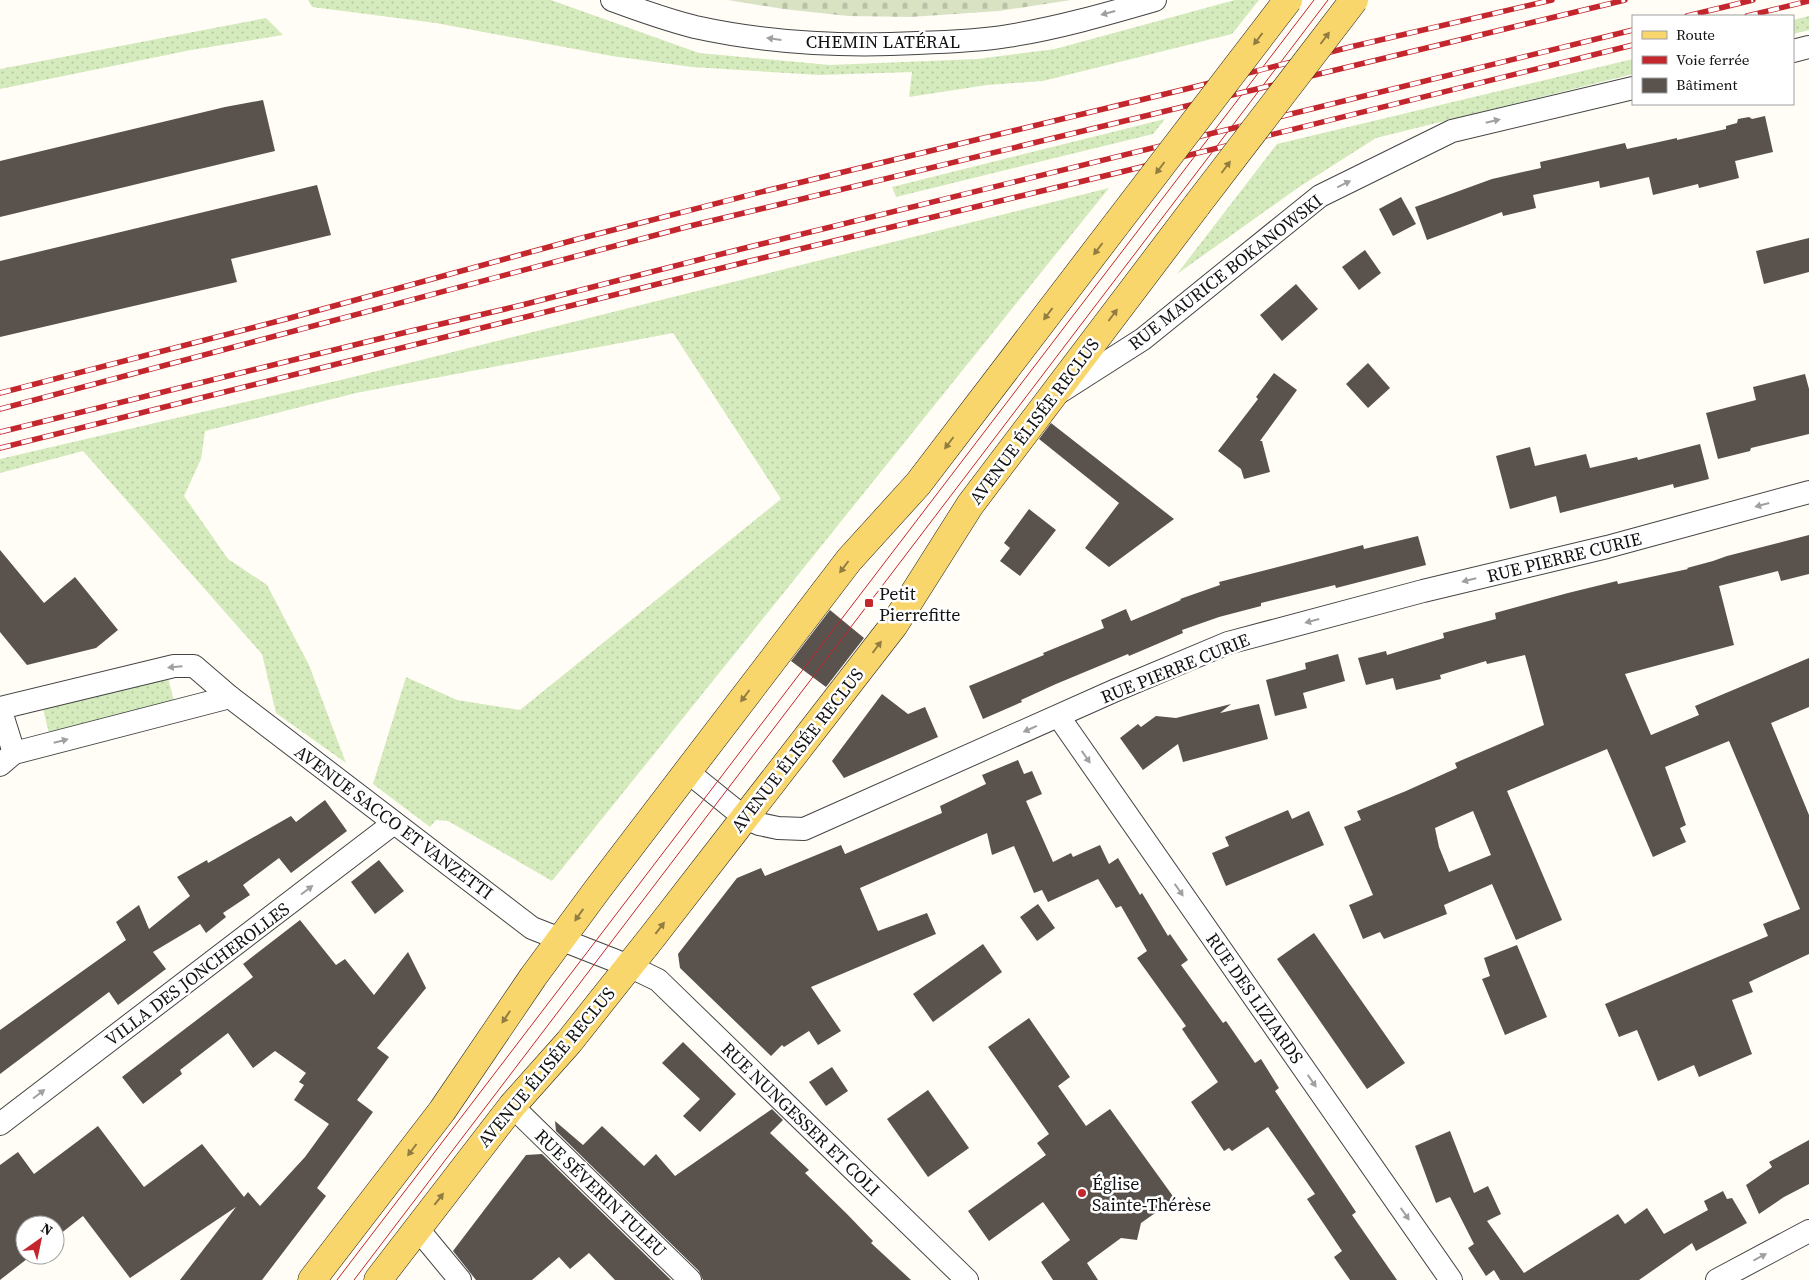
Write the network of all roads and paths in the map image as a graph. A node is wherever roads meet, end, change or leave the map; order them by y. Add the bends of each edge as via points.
1 (612, 0) edge
2 (1155, 0) edge
3 (1288, 0) edge
4 (1354, 0) edge
5 (1809, 47) edge
6 (1794, 51) edge
7 (1632, 88) edge
8 (1051, 398) junction
9 (1809, 492) edge
10 (230, 697) junction
11 (0, 708) edge
12 (1059, 716) junction
13 (7, 759) edge
14 (688, 772) junction
15 (745, 818) junction
16 (394, 823) junction
17 (561, 941) junction
18 (629, 966) junction
19 (512, 1106) junction
20 (0, 1124) edge
21 (417, 1228) junction
22 (1809, 1230) edge
23 (312, 1280) edge
24 (378, 1280) edge
25 (460, 1280) edge
26 (690, 1280) edge
27 (967, 1280) edge
28 (1450, 1280) edge
29 (1717, 1280) edge

2 -> 1 street, CHEMIN LATÉRAL via 1009,36 968,41 853,45 794,42 718,31
3 -> 14 main road, bridge via 918,484 849,560
8 -> 4 main road, AVENUE ÉLISÉE RECLUS, bridge
5 - 6 street
8 -> 7 street, RUE MAURICE BOKANOWSKI via 1143,339 1320,196 1452,131
15 -> 8 main road, AVENUE ÉLISÉE RECLUS via 894,625 970,505
9 -> 12 street, RUE PIERRE CURIE via 1608,547 1423,591 1228,643
10 -> 11 street, AVENUE SACCO ET VANZETTI via 194,666 174,666
13 -> 10 street
10 - 16 street, AVENUE SACCO ET VANZETTI
11 - 13 street
12 -> 15 street, RUE PIERRE CURIE via 804,829 778,828
12 -> 28 street, RUE DES LIZIARDS
14 - 15 street, RUE PIERRE CURIE
14 -> 17 main road
18 -> 15 main road, AVENUE ÉLISÉE RECLUS
16 - 17 street, AVENUE SACCO ET VANZETTI via 532,928
20 -> 16 street, VILLA DES JONCHEROLLES
17 - 18 street, AVENUE SACCO ET VANZETTI
17 -> 23 main road via 442,1111
18 - 19 main road, AVENUE ÉLISÉE RECLUS via 569,1042
18 - 27 street, RUE NUNGESSER ET COLI via 658,980
21 -> 19 main road, AVENUE ÉLISÉE RECLUS
19 - 26 street, RUE SÉVERIN TULEU
21 - 24 main road, AVENUE ÉLISÉE RECLUS
21 - 25 street
29 -> 22 street

